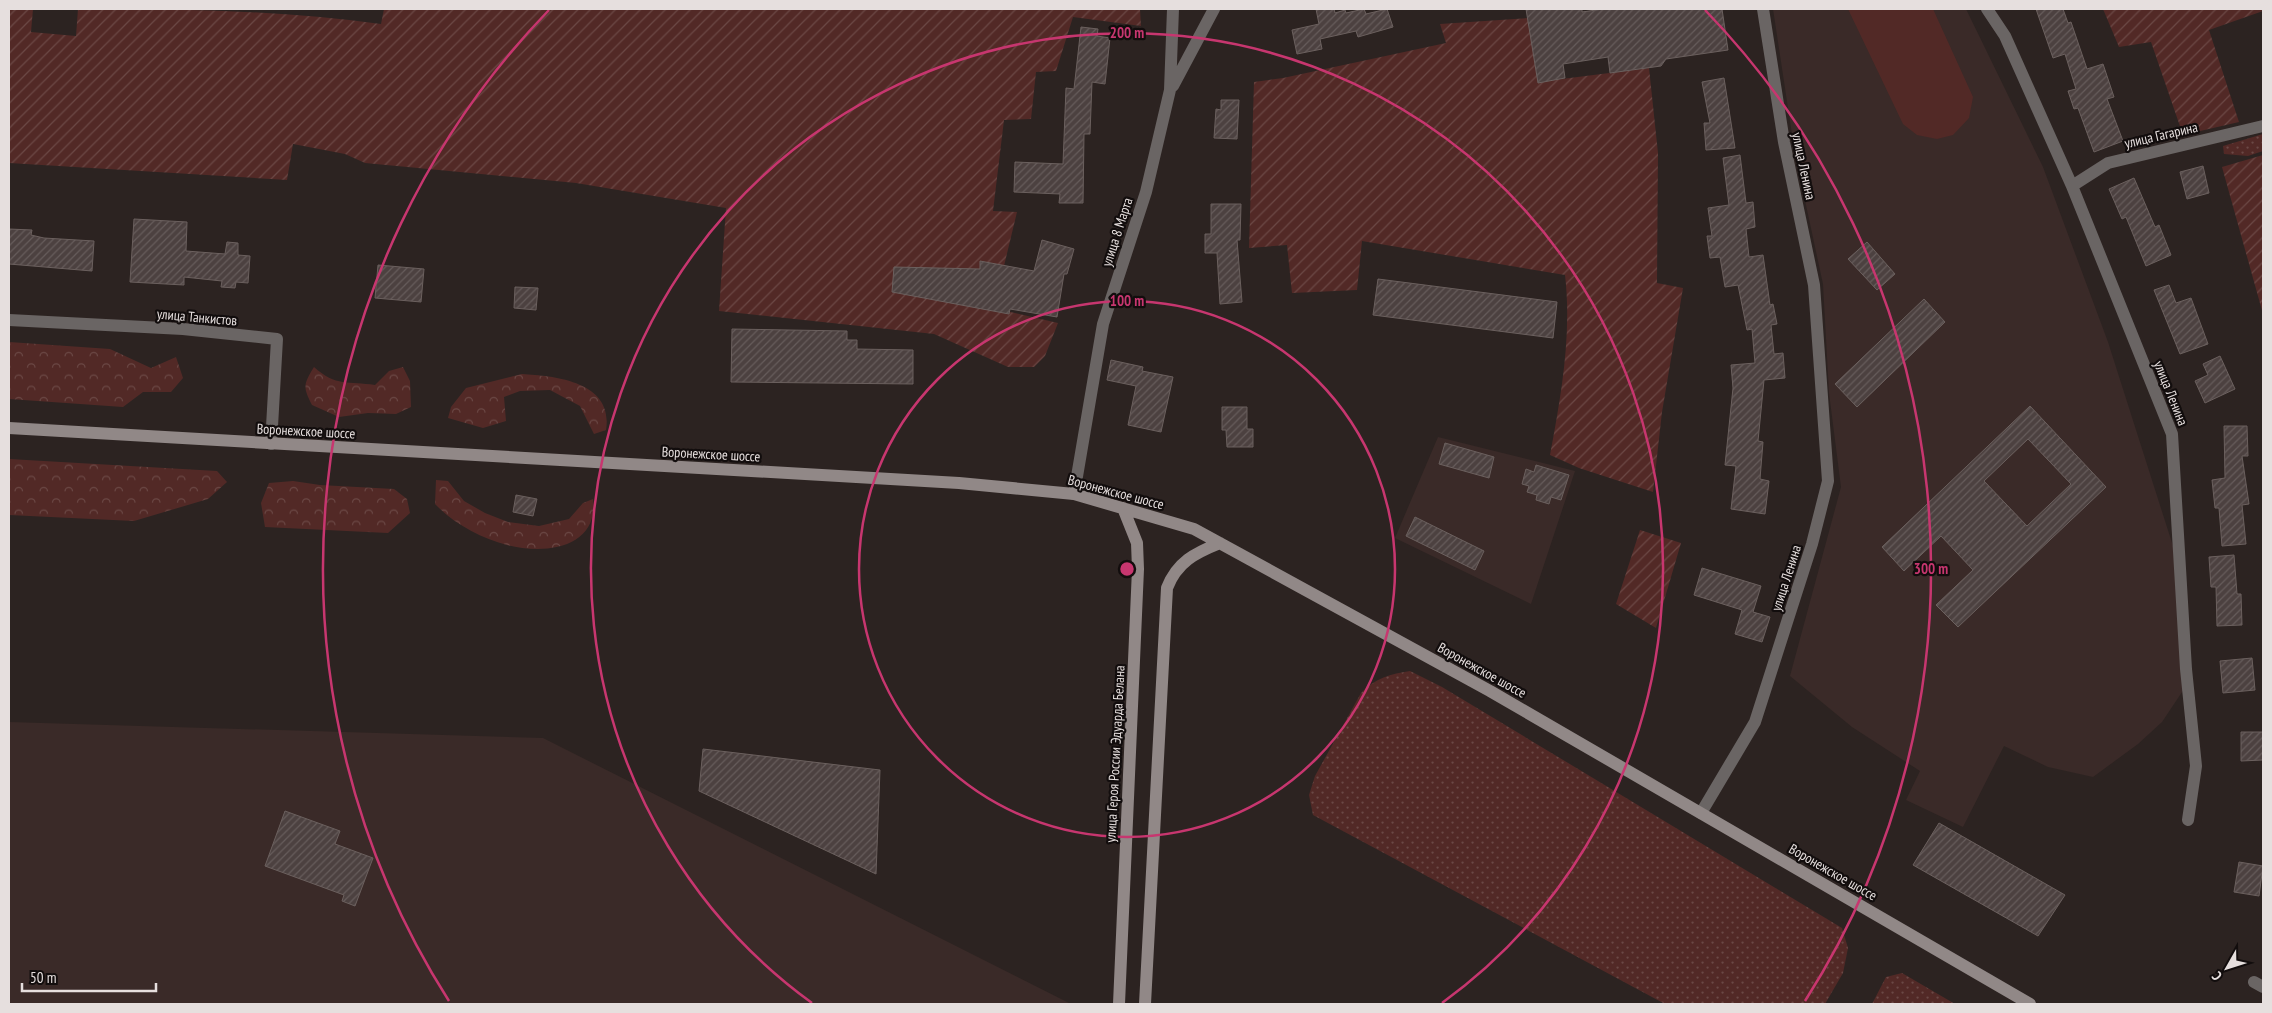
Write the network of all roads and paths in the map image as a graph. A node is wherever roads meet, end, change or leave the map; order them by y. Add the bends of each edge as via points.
1 (1173, 9) edge
2 (1214, 9) edge
3 (1763, 9) edge
4 (1987, 9) edge
5 (1170, 90) junction
6 (2263, 126) edge
7 (2072, 186) junction
8 (9, 320) edge
9 (9, 428) edge
10 (271, 444) junction
11 (1074, 494) junction
12 (1122, 508) junction
13 (1220, 543) junction
14 (1701, 813) junction
15 (2188, 820) dead end
16 (1118, 1004) edge
17 (1145, 1004) edge
18 (2030, 1004) edge

1 - 5 street, улица 8 Марта
2 - 5 street
3 - 14 street, улица Ленина via 1784,142 1814,285 1828,481 1812,544 1755,722
4 - 7 street, улица Ленина via 2005,36
5 - 11 street, улица 8 Марта via 1146,192 1102,324
6 - 7 street, улица Гагарина via 2108,163
7 - 15 street, улица Ленина via 2172,434 2186,669 2196,766
8 - 10 street, улица Танкистов via 183,329 277,339
9 - 10 main road, Воронежское шоссе
10 - 11 main road, Воронежское шоссе via 960,482
11 - 12 main road, Воронежское шоссе
12 - 13 main road, Воронежское шоссе via 1194,530
12 - 16 main road, улица Героя России Эдуарда Белана via 1137,543 1138,569
13 - 14 main road, Воронежское шоссе via 1490,691
13 - 17 main road via 1183,561 1172,574 1168,588
14 - 18 main road, Воронежское шоссе

